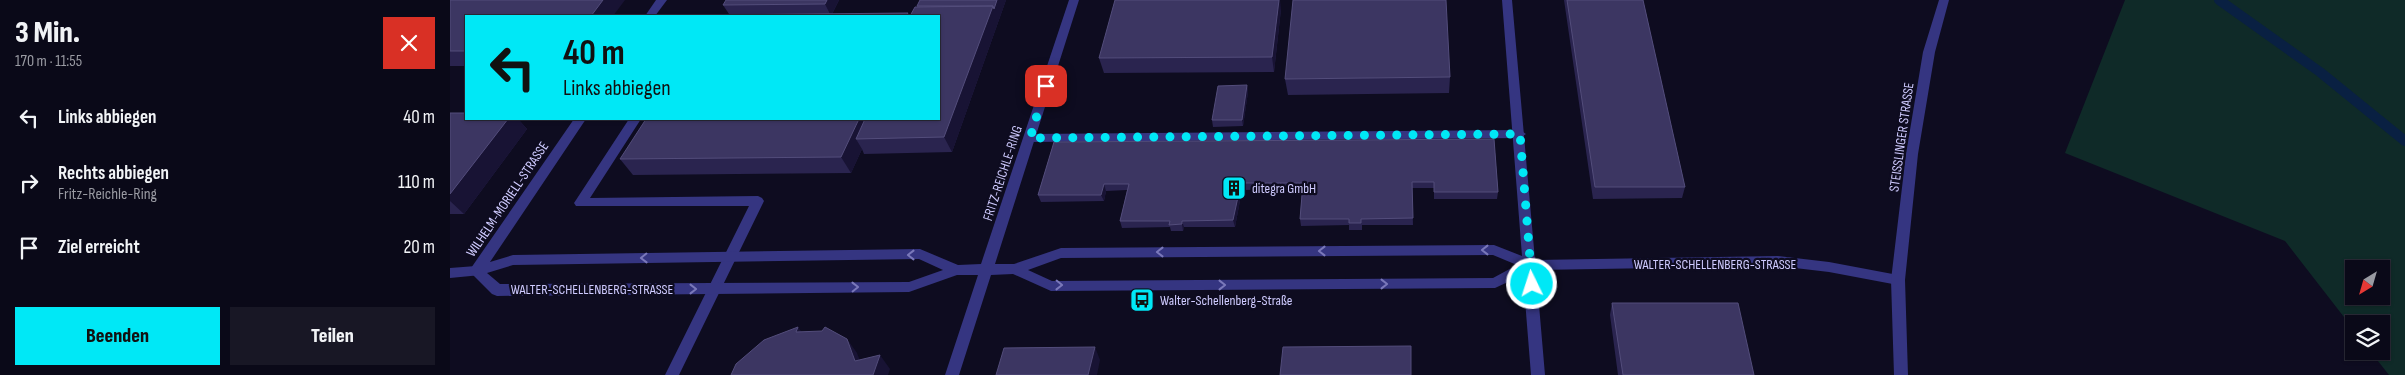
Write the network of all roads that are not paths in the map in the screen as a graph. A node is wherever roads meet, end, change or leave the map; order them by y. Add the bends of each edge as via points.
1 (662, 0) edge
2 (1074, 0) edge
3 (1507, 0) edge
4 (1944, 0) edge
5 (651, 15) edge
6 (579, 120) edge
7 (634, 120) edge
8 (1520, 134) junction
9 (1030, 138) junction
10 (730, 257) junction
11 (1530, 265) junction
12 (1014, 269) junction
13 (957, 270) junction
14 (985, 270) junction
15 (476, 271) junction
16 (450, 273) edge
17 (1898, 280) junction
18 (714, 289) junction
19 (672, 375) edge
20 (952, 375) edge
21 (1538, 375) edge
22 (1901, 375) edge

1 - 5 street
2 - 9 street, FRITZ-REICHLE-RING
3 - 8 street
4 - 17 street, STEISSLINGER STRASSE via 1929,52
6 - 15 street, WILHELM-MORIELL-STRASSE
7 - 10 street via 580,203 758,201
8 - 9 street
8 - 11 street
9 - 14 street, FRITZ-REICHLE-RING
13 -> 10 street, WALTER-SCHELLENBERG-STRASSE via 920,254
10 -> 15 street, WALTER-SCHELLENBERG-STRASSE via 513,260
10 - 18 street
11 -> 12 street, WALTER-SCHELLENBERG-STRASSE via 1494,250 1061,253
12 -> 11 street, WALTER-SCHELLENBERG-STRASSE via 1051,286 1485,284 1495,283
11 - 17 street, WALTER-SCHELLENBERG-STRASSE via 1778,261
11 - 21 street
12 - 14 street, WALTER-SCHELLENBERG-STRASSE
13 - 14 street, WALTER-SCHELLENBERG-STRASSE
18 -> 13 street, WALTER-SCHELLENBERG-STRASSE via 909,287
14 - 20 street, FRITZ-REICHLE-RING
15 - 16 street
15 -> 18 street, WALTER-SCHELLENBERG-STRASSE via 497,290
17 - 22 street, STEISSLINGER STRASSE
18 - 19 street

